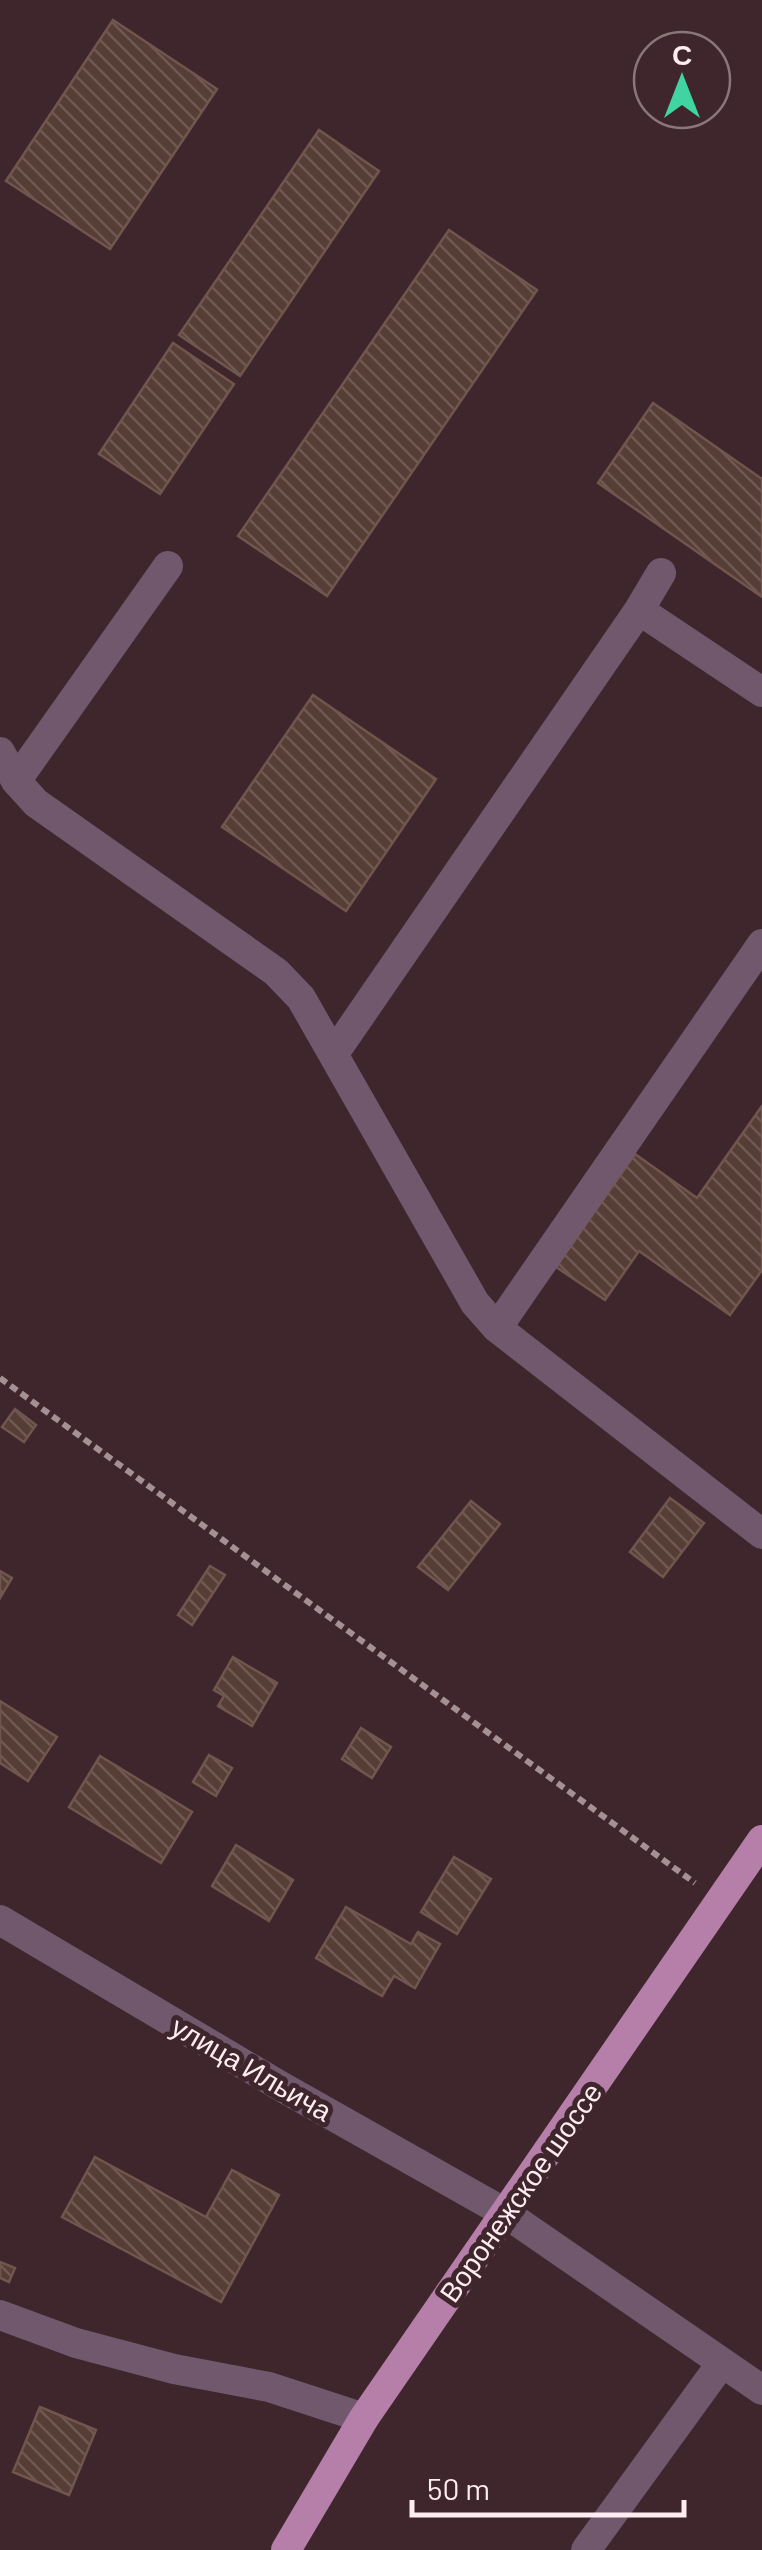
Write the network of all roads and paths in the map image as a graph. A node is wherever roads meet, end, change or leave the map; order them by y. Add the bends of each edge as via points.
1 (168, 566) dead end
2 (661, 572) dead end
3 (638, 610) junction
4 (762, 692) edge
5 (0, 752) edge
6 (16, 781) junction
7 (762, 944) edge
8 (335, 1052) junction
9 (498, 1328) junction
10 (0, 1378) edge
11 (762, 1534) edge
12 (762, 1840) edge
13 (720, 1901) junction
14 (0, 1920) edge
15 (506, 2213) junction
16 (0, 2315) edge
17 (721, 2364) junction
18 (762, 2390) edge
19 (364, 2418) junction
20 (286, 2550) edge
21 (586, 2550) edge

1 - 6 street
2 - 3 street
3 - 4 street
3 - 8 street
5 - 6 street
6 - 8 street via 36,803 276,972 302,998
7 - 9 street
8 - 9 street via 474,1303
9 - 11 street
10 - 13 path
12 - 13 main road, Воронежское шоссе
13 - 15 main road, Воронежское шоссе
14 - 15 street, улица Ильича
15 - 17 street, улица Ильича
15 - 19 main road, Воронежское шоссе
16 - 19 street via 76,2344 269,2387
17 - 18 street, улица Ильича
17 - 21 street
19 - 20 main road, Воронежское шоссе

